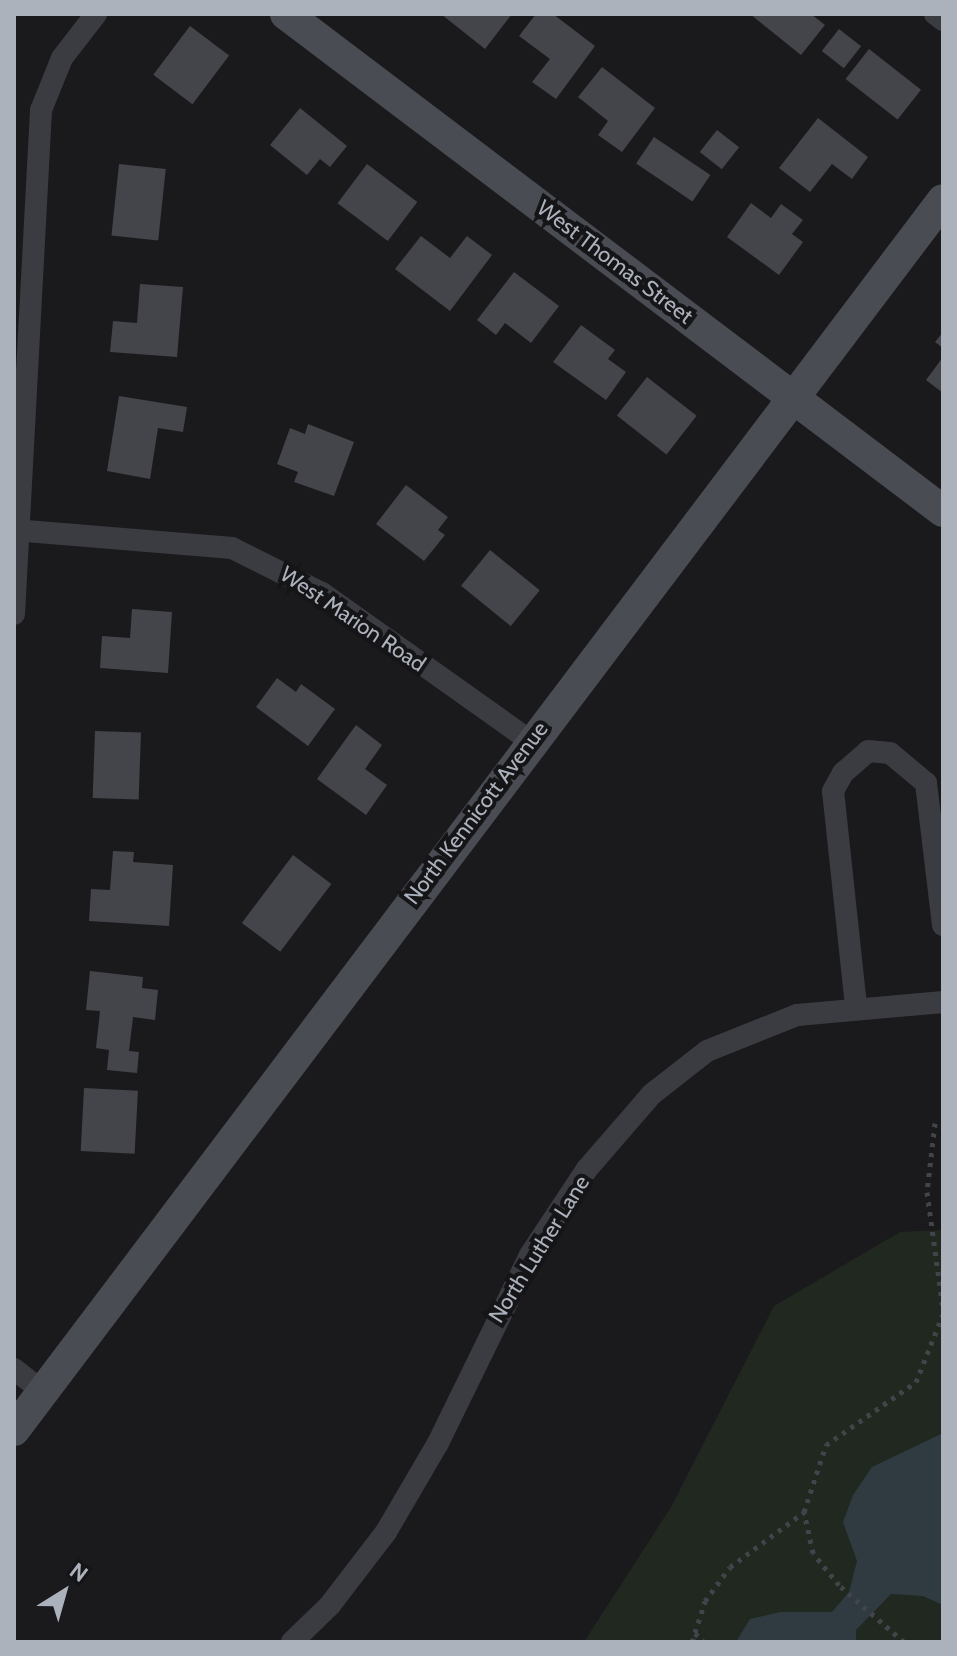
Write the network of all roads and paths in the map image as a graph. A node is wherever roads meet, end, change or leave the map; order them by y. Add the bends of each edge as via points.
1 (96, 14) edge
2 (286, 14) edge
3 (935, 14) edge
4 (943, 20) edge
5 (943, 200) edge
6 (794, 398) junction
7 (943, 511) edge
8 (16, 530) edge
9 (14, 614) edge
10 (530, 741) junction
11 (943, 925) edge
12 (943, 1002) edge
13 (856, 1006) junction
14 (935, 1123) dead end
15 (943, 1312) edge
16 (14, 1369) edge
17 (42, 1391) junction
18 (14, 1430) edge
19 (804, 1512) junction
20 (695, 1633) junction
21 (292, 1642) edge
22 (692, 1642) edge
23 (704, 1642) edge
24 (904, 1642) edge

1 - 8 street via 62,58 41,110
2 - 6 street, West Thomas Street
3 - 4 street
5 - 6 street, North Kennicott Avenue
6 - 7 street, West Thomas Street
6 - 10 street, North Kennicott Avenue
8 - 9 street
8 - 10 street, West Marion Road via 232,548 322,593
10 - 17 street, North Kennicott Avenue
11 - 13 street via 926,783 890,753 868,751 843,773 833,791
12 - 13 street, North Luther Lane
13 - 21 street, North Luther Lane via 797,1015 707,1051 652,1094 613,1135 509,1289 438,1443 386,1532 330,1605
14 - 15 path via 927,1192
15 - 19 path via 916,1382 826,1445
16 - 17 street
17 - 18 street, North Kennicott Avenue
19 - 20 path via 730,1567 705,1601
19 - 24 path via 813,1553 839,1585
20 - 22 path
20 - 23 path

